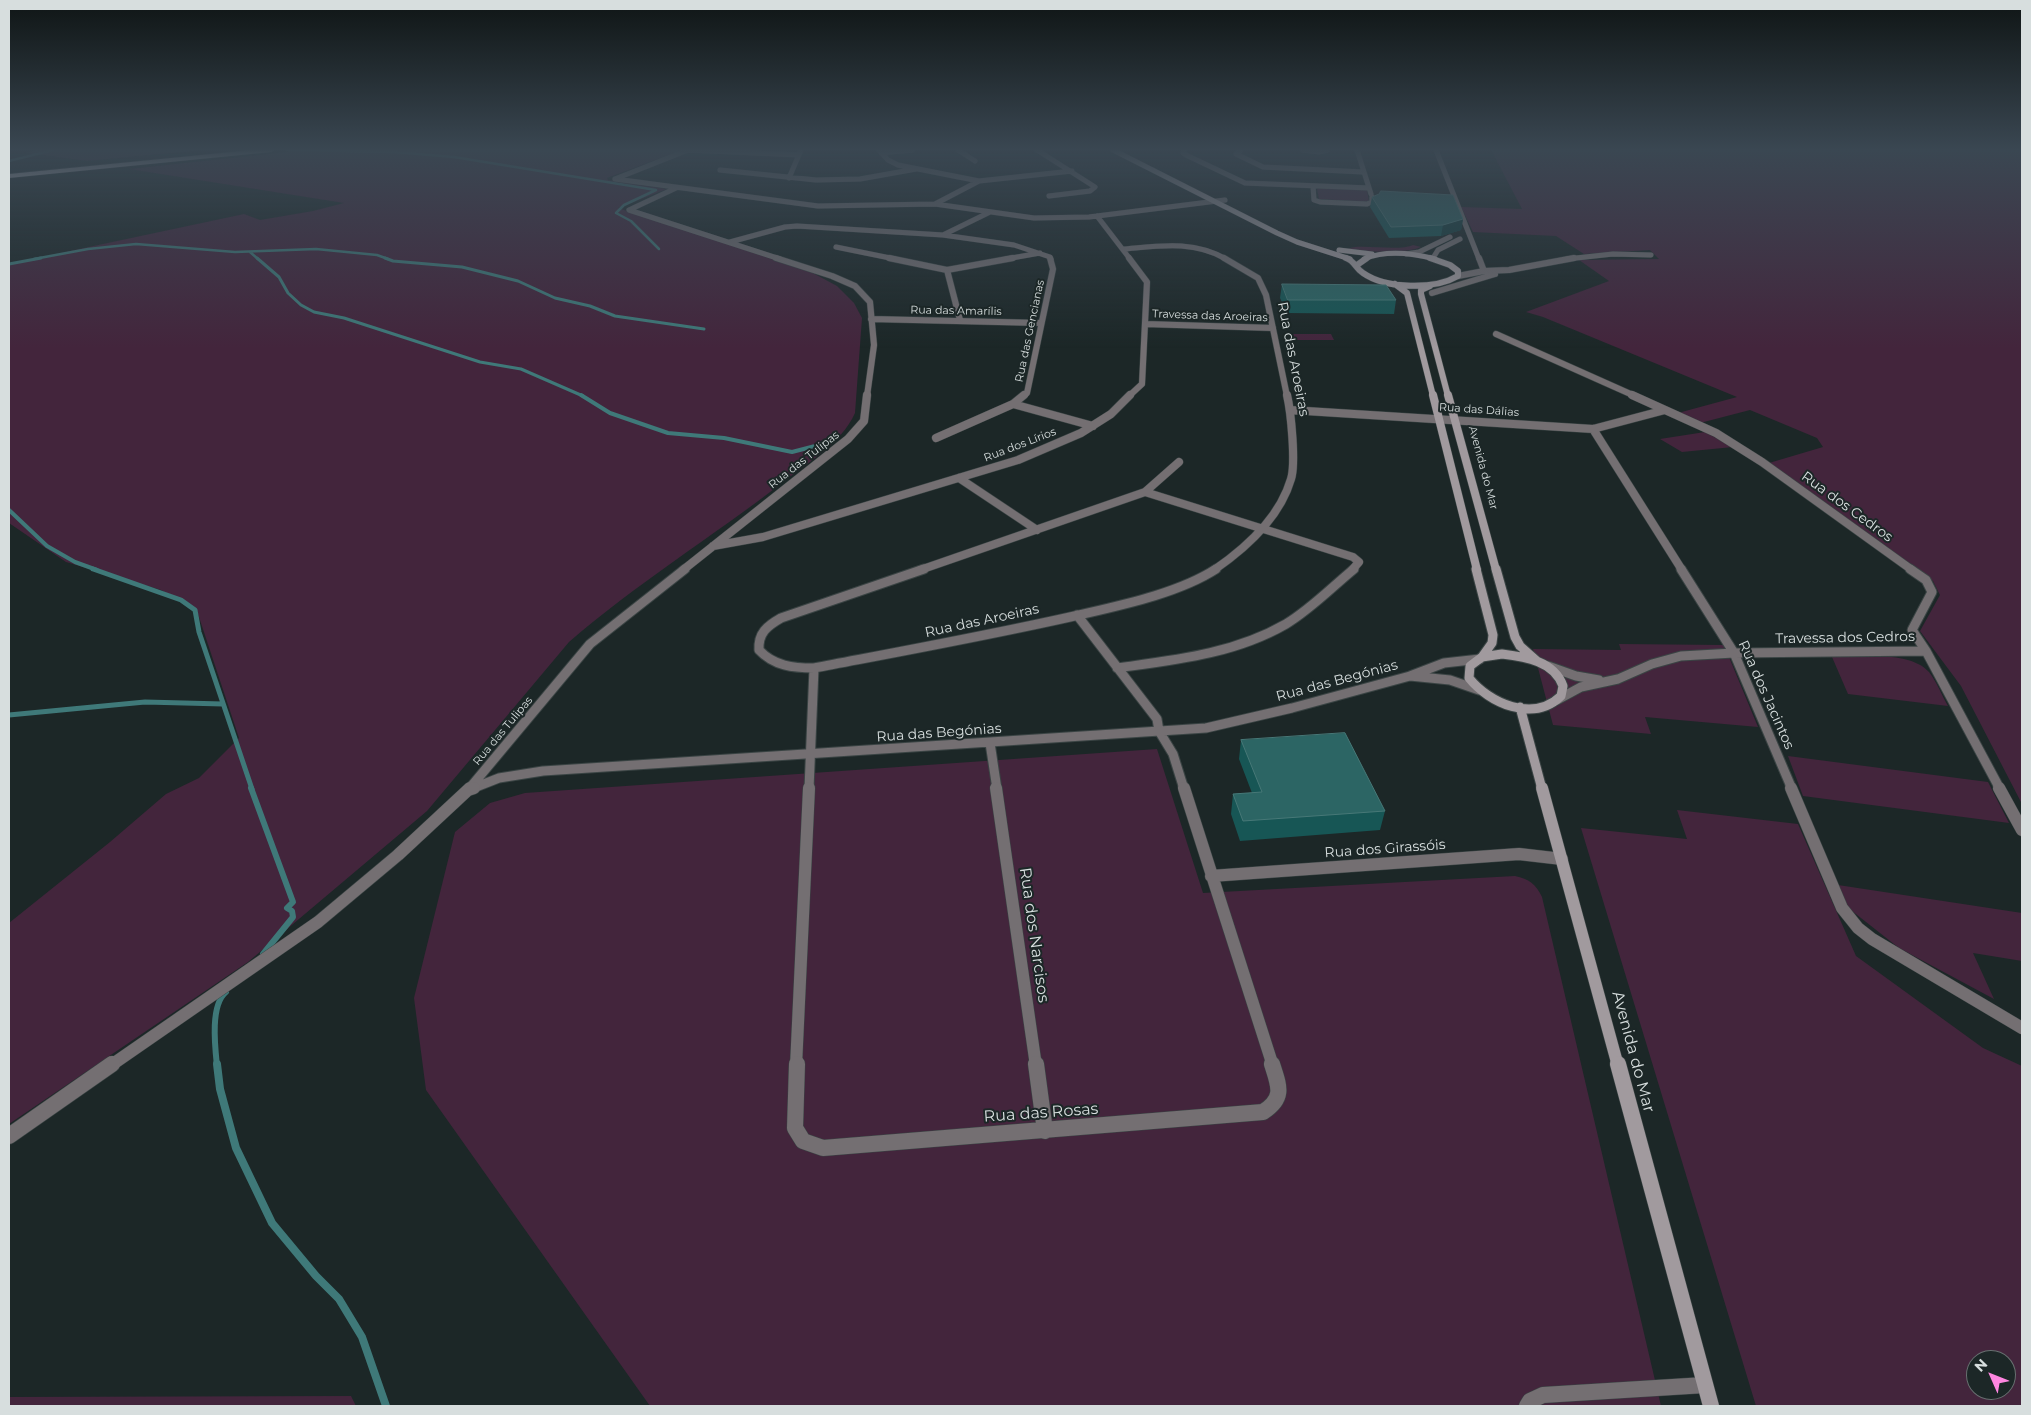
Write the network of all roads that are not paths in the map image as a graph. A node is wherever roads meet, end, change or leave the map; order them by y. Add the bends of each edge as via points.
1 (648, 216) edge
2 (982, 216) edge
3 (1020, 216) edge
4 (1096, 216) edge
5 (1097, 216) edge
6 (1243, 216) edge
7 (1256, 216) edge
8 (1461, 216) edge
9 (943, 235) junction
10 (1450, 237) edge
11 (1460, 239) dead end
12 (730, 242) junction
13 (836, 247) dead end
14 (1124, 249) junction
15 (1040, 253) junction
16 (1388, 254) junction
17 (1406, 254) junction
18 (1651, 254) dead end
19 (1433, 258) junction
20 (1357, 265) junction
21 (1453, 266) junction
22 (947, 270) junction
23 (1499, 270) junction
24 (1484, 271) junction
25 (1458, 276) junction
26 (1387, 282) junction
27 (1436, 284) junction
28 (1432, 293) dead end
29 (871, 319) junction
30 (960, 320) junction
31 (1041, 323) junction
32 (1145, 324) junction
33 (1273, 328) junction
34 (1496, 334) dead end
35 (1013, 404) junction
36 (1290, 410) junction
37 (1664, 410) junction
38 (1439, 418) junction
39 (1456, 420) junction
40 (1093, 426) junction
41 (1593, 429) junction
42 (936, 438) dead end
43 (1180, 462) dead end
44 (959, 478) junction
45 (1145, 492) junction
46 (1262, 527) junction
47 (1037, 530) junction
48 (712, 546) junction
49 (1077, 615) junction
50 (1926, 651) junction
51 (1734, 653) junction
52 (1481, 658) junction
53 (1537, 661) junction
54 (1547, 666) junction
55 (814, 668) junction
56 (1117, 668) junction
57 (1410, 676) junction
58 (1604, 681) junction
59 (1479, 690) junction
60 (1558, 700) junction
61 (1520, 707) junction
62 (1159, 731) junction
63 (990, 743) junction
64 (810, 755) junction
65 (467, 791) junction
66 (2022, 830) edge
67 (1562, 859) junction
68 (1211, 876) junction
69 (2022, 1028) edge
70 (1045, 1131) junction
71 (9, 1136) edge
72 (1705, 1384) junction
73 (1527, 1406) edge
74 (1711, 1406) edge

1 - 12 street, Rua das Tulipas
2 - 9 street
3 - 4 street
5 - 14 street, Rua dos Lírios
6 - 20 main road via 1298,242 1346,257
7 - 16 main road via 1324,247 1364,254
8 - 24 street
9 - 12 street via 797,226
9 - 15 street via 1014,245
10 - 17 street via 1419,252
11 - 19 street via 1438,250
12 - 29 street, Rua das Tulipas via 855,286 870,302
13 - 22 street
14 - 32 street, Rua dos Lírios via 1147,282
14 - 33 street, Rua das Aroeiras via 1192,246 1212,251 1233,262 1258,278 1266,295
15 - 22 street
15 - 31 street, Rua das Gencianas via 1050,257 1053,269
16 - 17 main road
16 - 20 main road via 1366,257
17 - 19 main road
18 - 23 street via 1573,258
19 - 21 main road
20 - 26 main road via 1364,274
21 - 24 street
21 - 25 main road
22 - 30 street
23 - 24 street
23 - 28 street via 1497,274
24 - 25 street
25 - 27 main road
26 - 27 main road
26 - 38 main road via 1407,293
27 - 39 main road, Avenida do Mar via 1420,292
29 - 30 street, Rua das Amarílis
29 - 48 street, Rua das Tulipas via 874,346 864,421 848,439
30 - 31 street, Rua das Amarílis
31 - 35 street, Rua das Gencianas via 1027,393
32 - 33 street, Travessa das Aroeiras
32 - 40 street, Rua dos Lírios via 1142,384 1111,414
33 - 36 street, Rua das Aroeiras
34 - 37 street, Rua dos Cedros
35 - 40 street
35 - 42 street, Rua das Gencianas
36 - 38 street, Rua das Dálias
36 - 46 street, Rua das Aroeiras via 1292,477 1280,506
37 - 41 street, Rua das Dálias
37 - 50 street, Rua dos Cedros via 1716,433 1762,462 1926,580 1932,592 1912,630
38 - 39 street, Rua das Dálias
38 - 52 main road via 1493,635 1492,643
39 - 41 street, Rua das Dálias
39 - 53 main road, Avenida do Mar via 1514,637
40 - 44 street, Rua dos Lírios via 1018,460
41 - 51 street, Rua dos Jacintos
43 - 45 street, Rua das Aroeiras
44 - 47 street
44 - 48 street, Rua dos Lírios via 762,537
45 - 46 street
45 - 47 street, Rua das Aroeiras
46 - 49 street, Rua das Aroeiras via 1240,552 1206,574 1143,600
46 - 56 street via 1353,557 1358,565 1289,622 1252,640 1209,654
47 - 55 street, Rua das Aroeiras via 792,613 772,623 760,635 759,650 773,663
48 - 65 street, Rua das Tulipas via 590,644
49 - 55 street, Rua das Aroeiras
49 - 56 street, Rua das Rosas
50 - 51 street, Travessa dos Cedros
50 - 66 street, Rua dos Cedros
51 - 58 street, Travessa dos Cedros via 1668,659 1618,679
51 - 69 street, Rua dos Jacintos via 1842,908 1872,939
52 - 53 main road, Avenida do Mar via 1514,655
52 - 57 street, Rua das Begónias via 1455,661
52 - 59 main road via 1470,666 1468,672
53 - 54 main road, Avenida do Mar
54 - 58 street
54 - 60 main road, Avenida do Mar via 1563,684 1564,690
55 - 64 street, Rua das Rosas
56 - 62 street, Rua das Rosas via 1157,719
57 - 59 street, Rua das Begónias via 1450,680
57 - 62 street, Rua das Begónias via 1206,728
58 - 60 street, Travessa dos Cedros via 1581,687
59 - 61 main road via 1496,701
60 - 61 main road via 1540,706
61 - 67 main road, Avenida do Mar
62 - 63 street, Rua das Begónias
62 - 68 street, Rua das Rosas via 1173,754
63 - 64 street, Rua das Begónias
63 - 70 street, Rua dos Narcisos
64 - 65 street, Rua das Begónias via 543,771 499,778
64 - 70 street, Rua das Rosas via 794,1122 799,1136 814,1147 823,1148
65 - 71 street via 398,855 318,922
67 - 68 street, Rua dos Girassóis via 1519,854
67 - 72 main road, Avenida do Mar
68 - 70 street, Rua das Rosas via 1279,1085 1280,1094 1276,1102 1263,1112 1252,1114
72 - 73 street via 1543,1395
72 - 74 main road, Avenida do Mar

